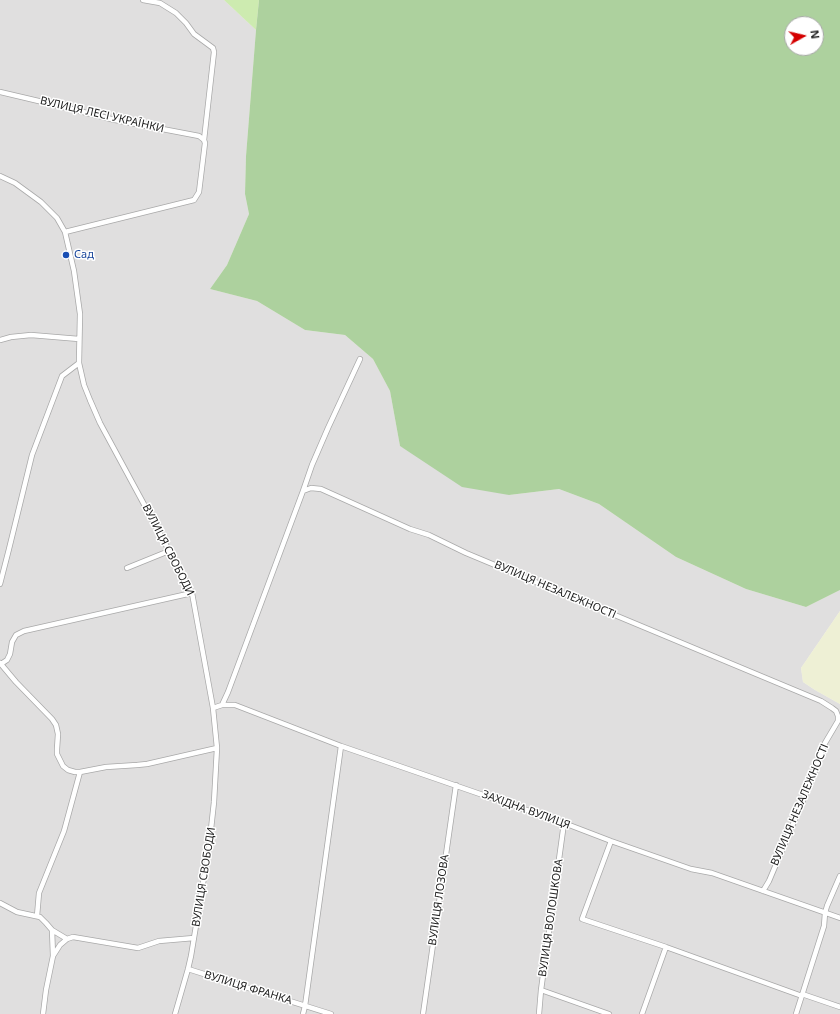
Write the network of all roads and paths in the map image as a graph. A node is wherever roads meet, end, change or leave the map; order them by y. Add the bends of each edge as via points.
1 (143, 0) edge
2 (0, 92) edge
3 (204, 140) junction
4 (0, 176) edge
5 (65, 232) junction
6 (79, 339) junction
7 (0, 340) edge
8 (360, 359) dead end
9 (79, 363) junction
10 (303, 491) junction
11 (169, 551) junction
12 (127, 568) dead end
13 (0, 584) edge
14 (192, 593) junction
15 (0, 664) edge
16 (222, 705) junction
17 (213, 708) junction
18 (341, 746) junction
19 (217, 748) junction
20 (80, 772) junction
21 (456, 785) junction
22 (564, 823) junction
23 (611, 841) junction
24 (840, 876) edge
25 (763, 892) junction
26 (0, 903) edge
27 (825, 913) junction
28 (37, 916) junction
29 (840, 918) edge
30 (52, 930) junction
31 (194, 938) junction
32 (66, 939) junction
33 (666, 947) junction
34 (53, 956) junction
35 (188, 969) junction
36 (541, 990) junction
37 (802, 995) junction
38 (305, 1006) junction
39 (840, 1007) edge
40 (43, 1014) edge
41 (175, 1014) edge
42 (303, 1014) edge
43 (331, 1014) edge
44 (423, 1014) edge
45 (539, 1014) edge
46 (609, 1014) edge
47 (642, 1014) edge
48 (796, 1014) edge

1 - 3 street via 160,3 176,13 214,52
2 - 3 street, ВУЛИЦЯ ЛЕСІ УКРАЇНКИ via 115,120 199,136
3 - 5 street via 199,192 194,200
4 - 5 street, ВУЛИЦЯ СВОБОДИ via 42,202 57,218
5 - 6 street, ВУЛИЦЯ СВОБОДИ via 80,314
6 - 7 street via 31,335
6 - 9 street, ВУЛИЦЯ СВОБОДИ
8 - 10 street via 312,465
9 - 11 street, ВУЛИЦЯ СВОБОДИ via 86,390 100,423
9 - 13 street via 62,376 32,455
10 - 16 street
10 - 25 street, ВУЛИЦЯ НЕЗАЛЕЖНОСТІ via 311,488 321,489 466,553 821,701 836,711 838,721 825,743
11 - 12 street
11 - 14 street, ВУЛИЦЯ СВОБОДИ
14 - 15 street via 24,631 16,635 7,660
14 - 17 street, ВУЛИЦЯ СВОБОДИ
15 - 20 street via 56,725 57,754 62,766
16 - 17 street, ЗАХІДНА ВУЛИЦЯ
16 - 18 street, ЗАХІДНА ВУЛИЦЯ via 235,705
17 - 19 street, ВУЛИЦЯ СВОБОДИ
18 - 21 street, ЗАХІДНА ВУЛИЦЯ
18 - 38 street
19 - 20 street via 136,766 106,767
19 - 31 street, ВУЛИЦЯ СВОБОДИ via 209,847
20 - 28 street via 64,830 39,893
21 - 22 street, ЗАХІДНА ВУЛИЦЯ
21 - 44 street, ВУЛИЦЯ ЛОЗОВА
22 - 23 street, ЗАХІДНА ВУЛИЦЯ
22 - 36 street, ВУЛИЦЯ ВОЛОШКОВА
23 - 25 street, ЗАХІДНА ВУЛИЦЯ
23 - 33 street via 582,919
24 - 27 street
25 - 27 street, ЗАХІДНА ВУЛИЦЯ
26 - 28 street via 17,912
27 - 29 street, ЗАХІДНА ВУЛИЦЯ
27 - 37 street via 824,926
28 - 30 street
30 - 32 street
30 - 34 street
31 - 32 street via 159,941 138,948 76,937
31 - 35 street, ВУЛИЦЯ СВОБОДИ
32 - 34 street
33 - 37 street
33 - 47 street
34 - 40 street
35 - 38 street, ВУЛИЦЯ ФРАНКА
35 - 41 street, ВУЛИЦЯ СВОБОДИ
36 - 45 street, ВУЛИЦЯ ВОЛОШКОВА
36 - 46 street
37 - 39 street
37 - 48 street
38 - 42 street
38 - 43 street, ВУЛИЦЯ ФРАНКА

